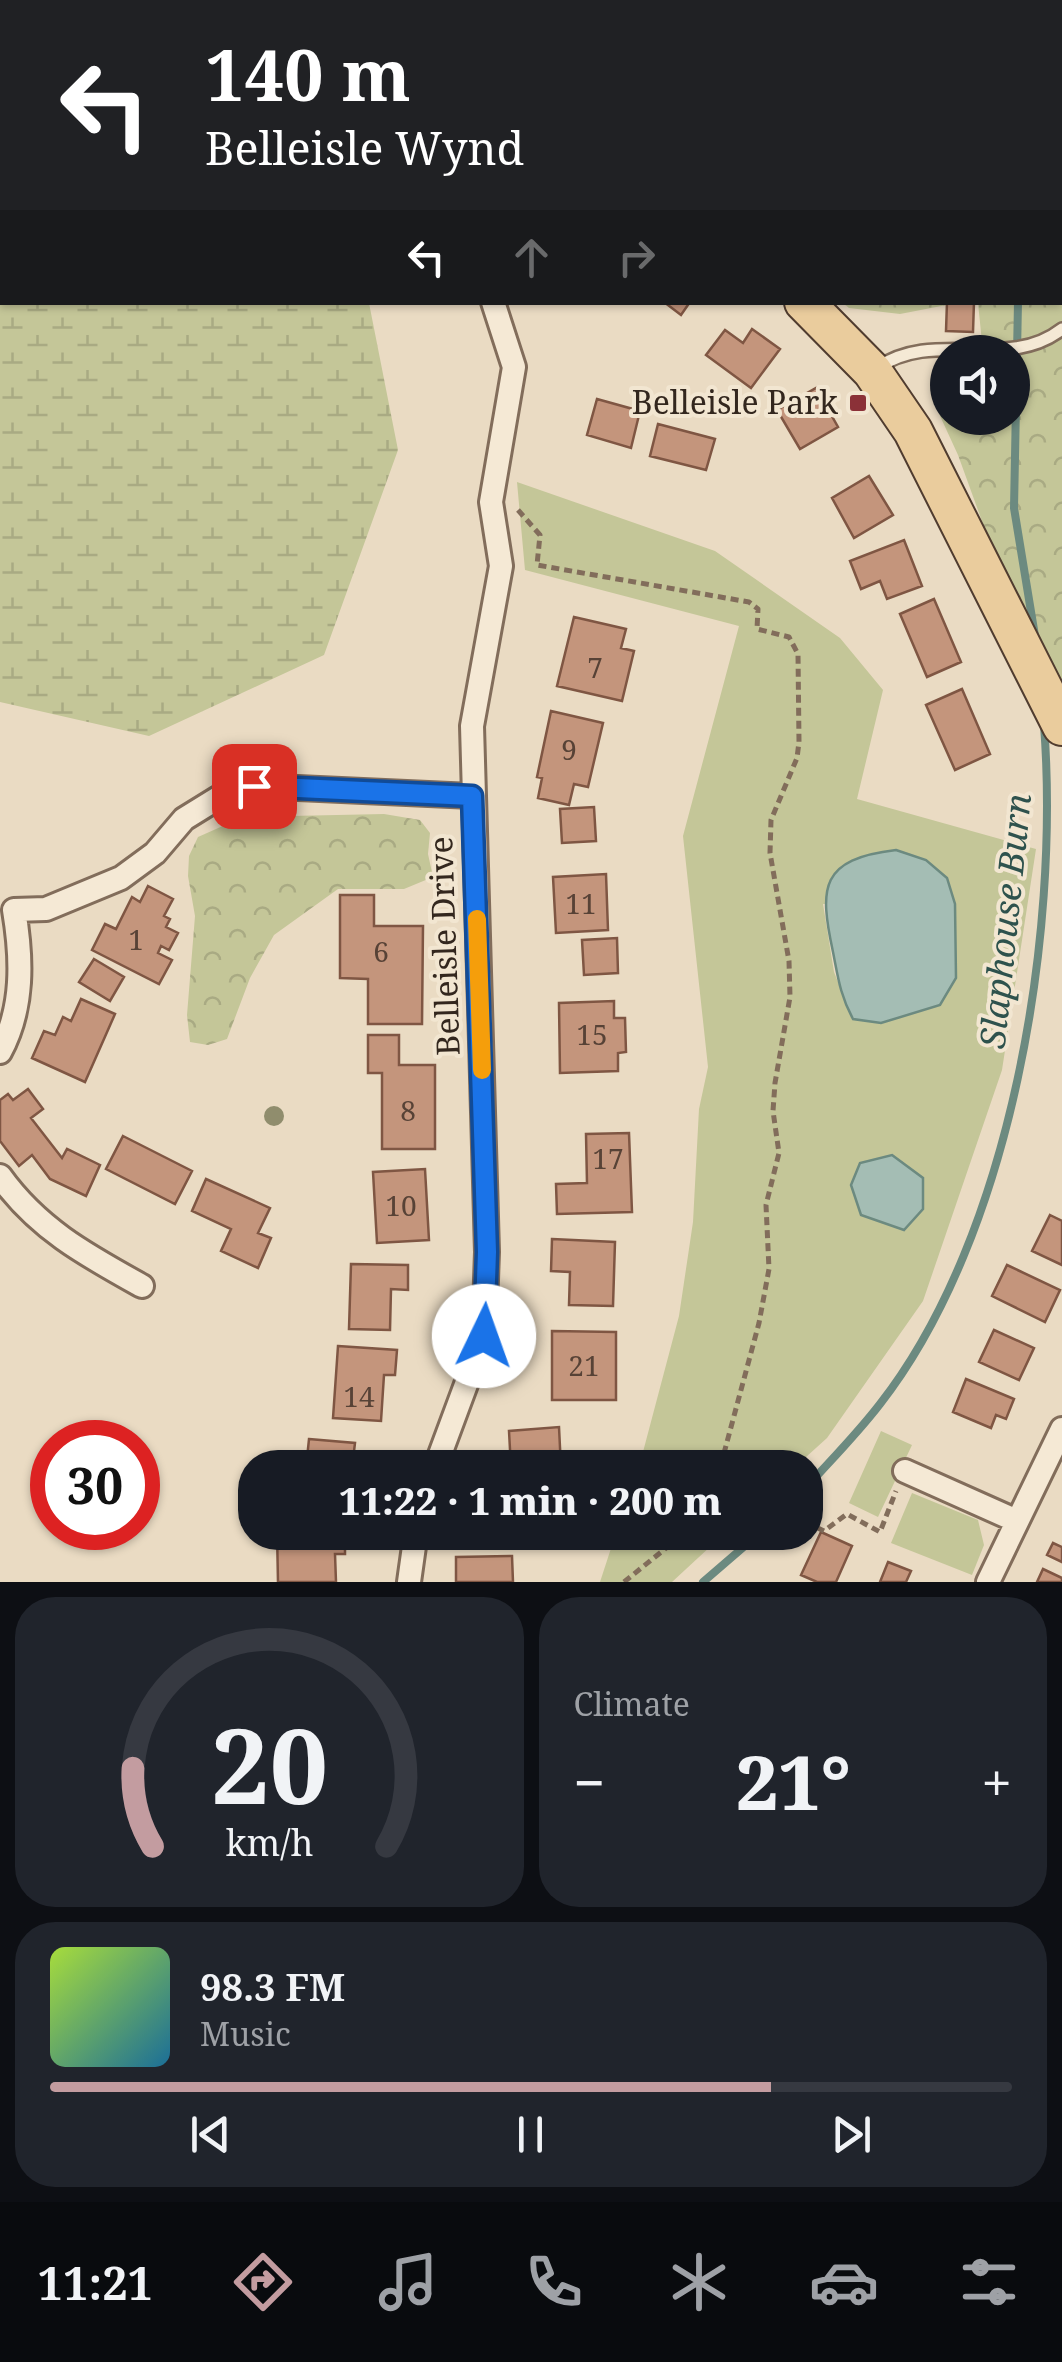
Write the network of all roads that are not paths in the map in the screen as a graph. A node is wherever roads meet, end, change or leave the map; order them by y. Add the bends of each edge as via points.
1 (494, 305) edge
2 (807, 305) edge
3 (1062, 329) edge
4 (872, 371) junction
5 (1056, 718) edge
6 (472, 796) junction
7 (7, 910) edge
8 (0, 1052) edge
9 (0, 1176) edge
10 (142, 1286) dead end
11 (1062, 1429) edge
12 (441, 1450) edge
13 (905, 1470) road end
14 (1017, 1521) junction
15 (413, 1550) edge
16 (409, 1582) edge
17 (988, 1582) edge

1 - 6 street, Belleisle Drive via 514,367 491,502 501,566 472,726
2 - 4 main road
3 - 4 lane via 1021,350 923,348 895,355
4 - 5 main road via 970,537
6 - 7 street via 254,786 184,820 121,878 46,909
6 - 12 street, Belleisle Drive via 484,1336
7 - 8 street via 21,954 17,1001
9 - 10 street via 24,1210 63,1242
11 - 14 street
13 - 14 street
14 - 17 street
15 - 16 street

